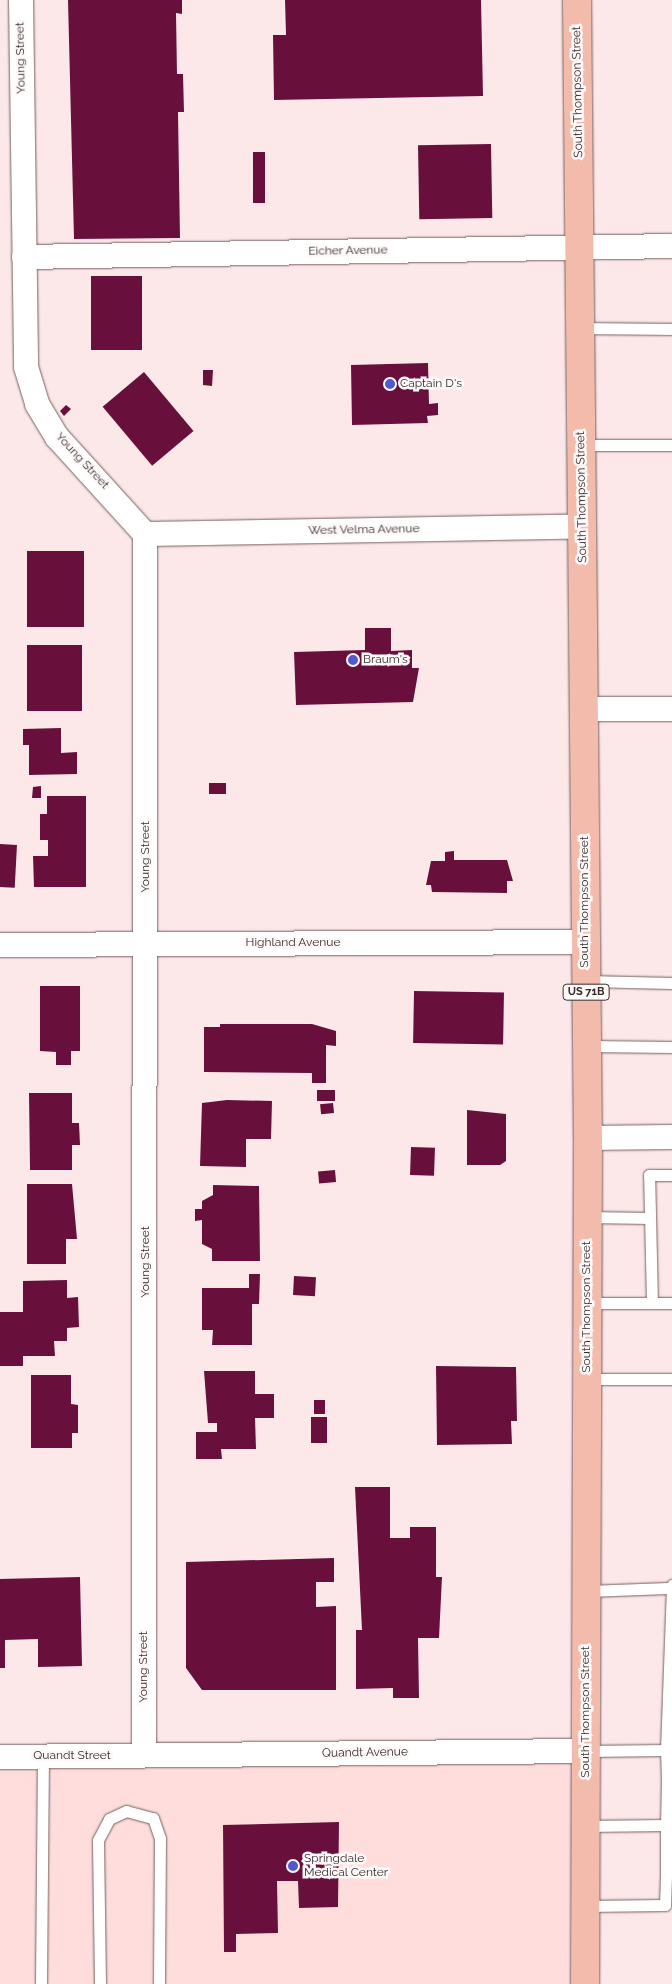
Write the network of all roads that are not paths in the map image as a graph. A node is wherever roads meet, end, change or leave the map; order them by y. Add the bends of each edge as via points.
1 (21, 0) edge
2 (577, 0) edge
3 (672, 246) edge
4 (580, 247) junction
5 (24, 257) junction
6 (580, 328) junction
7 (672, 329) edge
8 (582, 445) junction
9 (672, 445) edge
10 (582, 526) junction
11 (145, 534) junction
12 (672, 708) edge
13 (584, 709) junction
14 (586, 942) junction
15 (147, 943) junction
16 (0, 945) edge
17 (586, 980) junction
18 (672, 983) edge
19 (587, 1046) junction
20 (672, 1047) edge
21 (672, 1137) edge
22 (588, 1138) junction
23 (672, 1175) edge
24 (587, 1217) junction
25 (650, 1218) junction
26 (587, 1303) junction
27 (652, 1303) junction
28 (672, 1303) edge
29 (587, 1379) junction
30 (672, 1379) edge
31 (671, 1586) edge
32 (586, 1591) junction
33 (666, 1750) junction
34 (586, 1751) junction
35 (144, 1755) junction
36 (0, 1756) edge
37 (43, 1756) junction
38 (669, 1776) edge
39 (666, 1825) junction
40 (585, 1826) junction
41 (669, 1873) edge
42 (586, 1906) junction
43 (41, 1984) edge
44 (100, 1984) edge
45 (159, 1984) edge
46 (585, 1984) edge

1 - 5 street, Young Street
2 - 4 main road, South Thompson Street / US 71B
3 - 4 street, Eicher Avenue
4 - 5 street, Eicher Avenue
4 - 6 main road, South Thompson Street / US 71B
5 - 11 street, Young Street via 26,367 37,404 57,436
6 - 7 lane
6 - 8 main road, South Thompson Street / US 71B
8 - 9 lane
8 - 10 main road, South Thompson Street / US 71B
10 - 11 street, West Velma Avenue
10 - 13 main road, South Thompson Street / US 71B
11 - 15 street, Young Street
12 - 13 street
13 - 14 main road, South Thompson Street / US 71B
14 - 15 street, Highland Avenue
14 - 17 main road, South Thompson Street / US 71B
15 - 16 street, Highland Avenue
15 - 35 street, Young Street
17 - 18 lane
17 - 19 main road, South Thompson Street / US 71B
19 - 20 lane
19 - 22 main road, South Thompson Street / US 71B
21 - 22 street
22 - 24 main road, South Thompson Street / US 71B
23 - 25 lane via 649,1175
24 - 25 lane
24 - 26 main road, South Thompson Street / US 71B
25 - 27 lane
26 - 27 lane
26 - 29 main road, South Thompson Street / US 71B
27 - 28 lane
29 - 30 lane
29 - 32 main road, South Thompson Street / US 71B
31 - 32 lane
31 - 33 lane
32 - 34 main road, South Thompson Street / US 71B
33 - 34 lane
33 - 38 lane
34 - 35 street, Quandt Avenue
34 - 40 main road, South Thompson Street / US 71B
35 - 37 street, Quandt Street
36 - 37 street, Quandt Street
37 - 43 lane
38 - 39 lane
39 - 40 lane
39 - 41 lane
40 - 42 main road, South Thompson Street / US 71B
41 - 42 lane via 665,1905
42 - 46 main road, South Thompson Street / US 71B
44 - 45 lane via 98,1840 109,1819 126,1811 153,1818 160,1838

